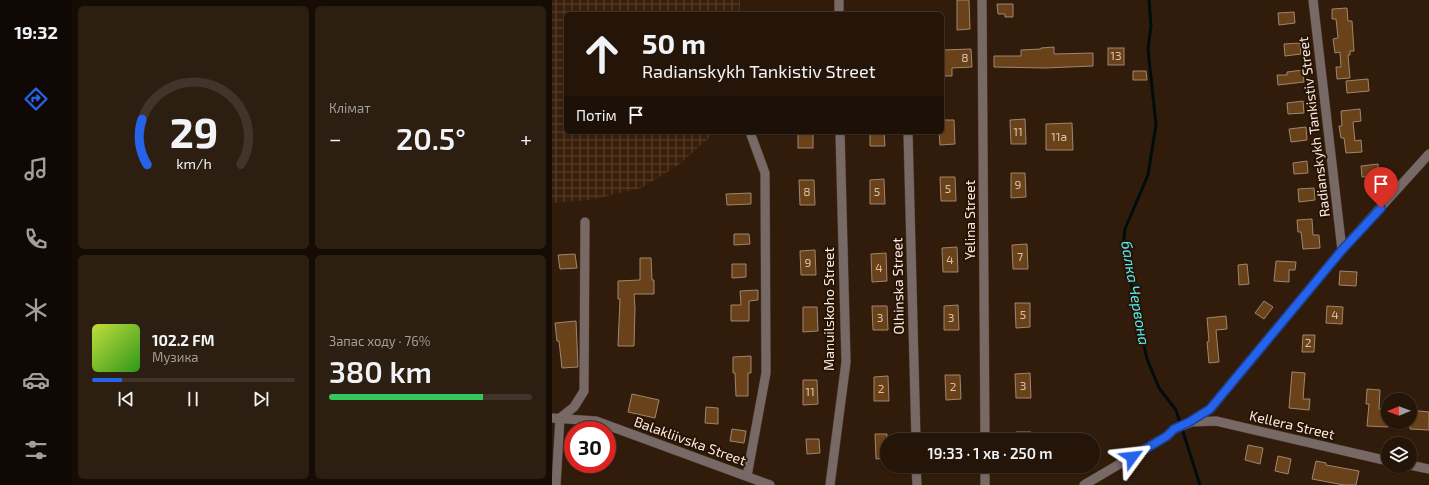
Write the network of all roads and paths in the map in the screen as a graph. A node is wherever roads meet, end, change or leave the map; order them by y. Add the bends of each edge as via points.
1 (839, 0) edge
2 (982, 0) edge
3 (1313, 0) edge
4 (839, 12) edge
5 (751, 134) edge
6 (840, 134) edge
7 (908, 134) edge
8 (1429, 154) edge
9 (585, 222) dead end
10 (1342, 250) junction
11 (556, 418) edge
12 (1189, 422) junction
13 (916, 433) edge
14 (985, 433) edge
15 (1381, 460) edge
16 (1417, 466) edge
17 (1429, 469) edge
18 (916, 473) edge
19 (985, 473) edge
20 (747, 476) junction
21 (556, 485) edge
22 (770, 485) edge
23 (830, 485) edge
24 (917, 485) edge
25 (985, 485) edge
26 (1084, 485) edge

1 - 4 street
2 - 14 street, Yelina Street
3 - 10 street, Radianskykh Tankistiv Street
5 - 20 street via 765,173 766,373
6 - 23 street, Manuilskoho Street via 846,362
7 - 13 street, Olhinska Street
8 - 10 street
9 - 11 street via 584,391 574,407
10 - 12 street via 1210,409
11 - 20 street, Balakliivska Street via 596,421
11 - 21 street
12 - 15 street, Kellera Street via 1216,421
12 - 26 street
16 - 17 street
18 - 24 street
19 - 25 street
20 - 22 street, Balakliivska Street

